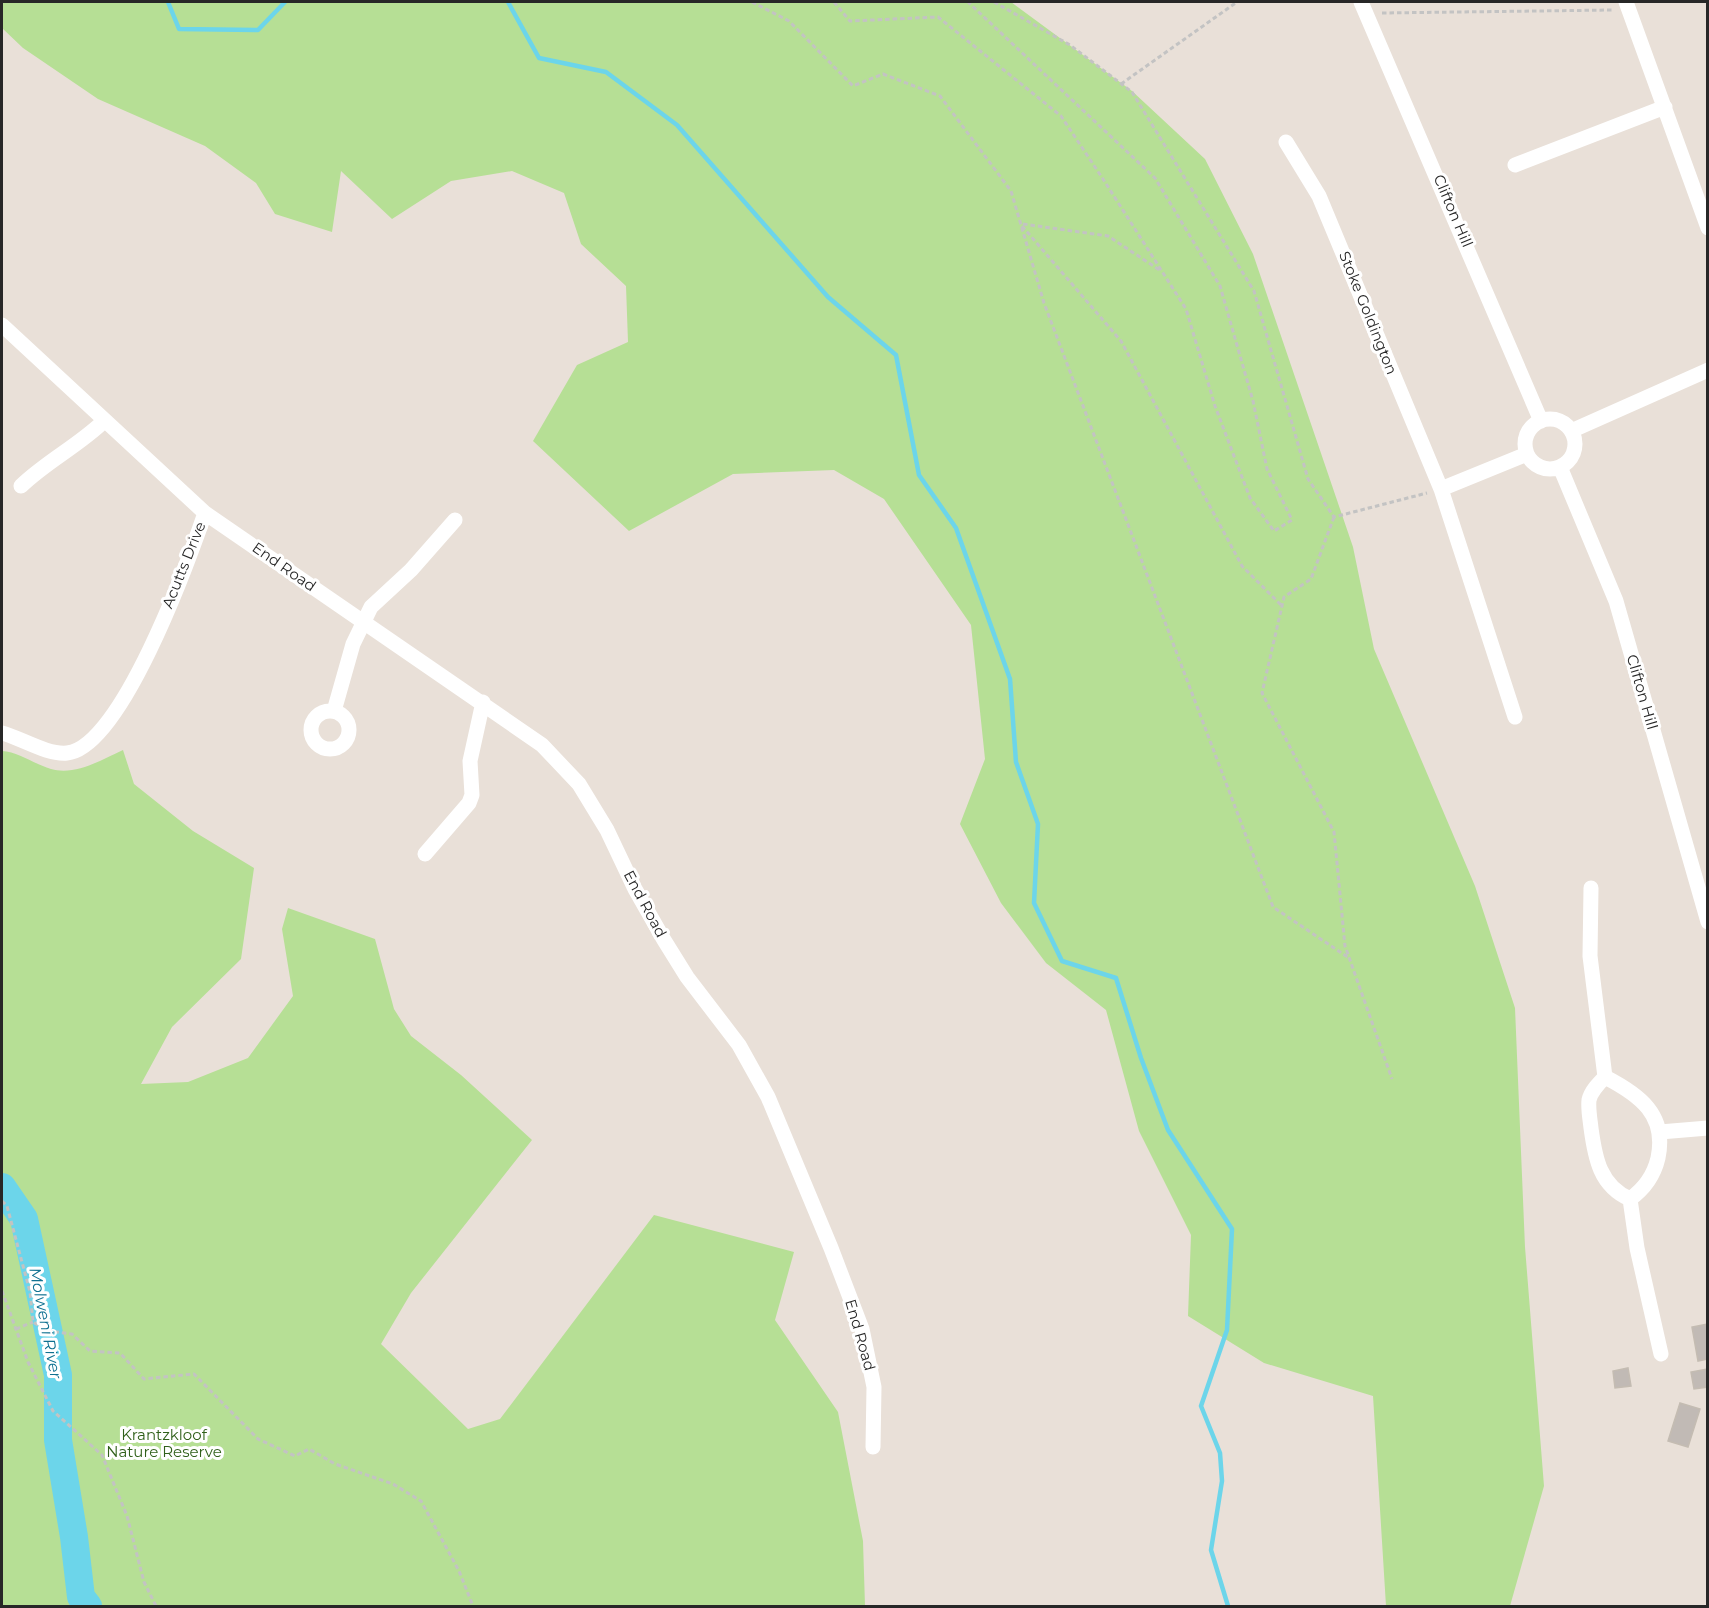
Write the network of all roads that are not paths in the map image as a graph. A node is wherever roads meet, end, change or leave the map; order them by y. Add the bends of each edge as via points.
1 (1628, 6) edge
2 (1364, 7) edge
3 (1665, 107) junction
4 (1286, 142) dead end
5 (1515, 165) dead end
6 (1707, 228) edge
7 (2, 325) edge
8 (1707, 370) edge
9 (104, 421) junction
10 (1541, 421) junction
11 (1571, 431) junction
12 (1527, 453) junction
13 (1560, 467) junction
14 (21, 486) dead end
15 (1441, 489) junction
16 (205, 513) junction
17 (455, 520) dead end
18 (363, 620) junction
19 (483, 702) junction
20 (334, 711) dead end
21 (1515, 717) dead end
22 (2, 734) edge
23 (425, 854) dead end
24 (1592, 888) dead end
25 (1707, 922) edge
26 (1605, 1077) junction
27 (1707, 1128) edge
28 (1660, 1132) junction
29 (1630, 1199) junction
30 (1661, 1354) dead end
31 (873, 1447) dead end

1 - 3 street
2 - 10 street, Clifton Hill
3 - 5 street
3 - 6 street
4 - 15 street, Stoke Goldington via 1319,196
7 - 9 street, Acutts Drive
8 - 11 street
9 - 14 street
9 - 16 street, Acutts Drive
10 - 11 street via 1558,421
10 - 12 street via 1529,431
11 - 13 street via 1572,456
12 - 13 street via 1544,469
12 - 15 street
13 - 25 street, Clifton Hill via 1616,601
15 - 21 street, Stoke Goldington
16 - 18 street, End Road
16 - 22 street, Acutts Drive via 185,570 142,663 118,711 98,736 83,750 65,754
17 - 18 street
18 - 19 street, End Road
18 - 20 street
19 - 23 street via 470,761 469,803
19 - 31 street, End Road via 542,745 579,784 664,940 739,1045 768,1098 862,1329 874,1387
24 - 26 street via 1590,956
26 - 28 street via 1643,1102
26 - 29 street via 1589,1098 1595,1157 1617,1193
27 - 28 street
28 - 29 street via 1650,1178
29 - 30 street

